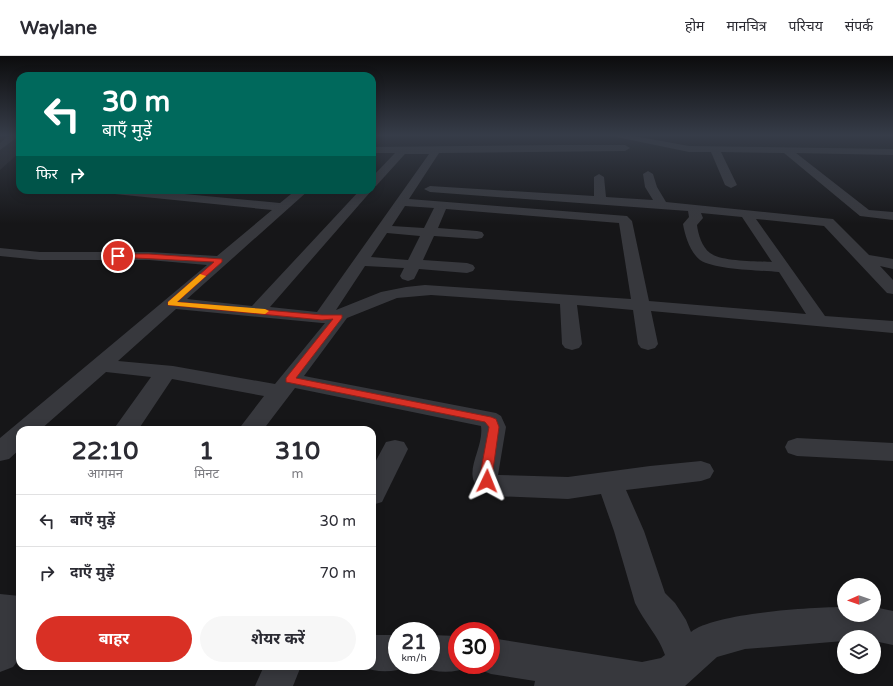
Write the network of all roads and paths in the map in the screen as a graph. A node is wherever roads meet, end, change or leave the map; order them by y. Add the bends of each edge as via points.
1 (387, 164) edge
2 (427, 164) edge
3 (721, 164) edge
4 (805, 164) edge
5 (648, 174) dead end
6 (599, 176) dead end
7 (376, 179) edge
8 (731, 186) dead end
9 (430, 189) dead end
10 (148, 194) edge
11 (298, 194) edge
12 (362, 194) edge
13 (600, 200) junction
14 (401, 202) junction
15 (442, 205) junction
16 (662, 205) junction
17 (283, 207) junction
18 (484, 208) junction
19 (694, 208) junction
20 (746, 213) junction
21 (893, 216) edge
22 (382, 229) junction
23 (428, 232) junction
24 (472, 251) junction
25 (0, 252) edge
26 (865, 259) junction
27 (220, 261) junction
28 (360, 261) junction
29 (413, 264) junction
30 (893, 264) edge
31 (784, 268) junction
32 (893, 289) edge
33 (460, 291) junction
34 (400, 293) junction
35 (568, 299) junction
36 (170, 304) junction
37 (640, 305) junction
38 (257, 310) junction
39 (331, 317) junction
40 (820, 321) junction
41 (893, 327) edge
42 (572, 344) dead end
43 (648, 344) dead end
44 (100, 365) junction
45 (166, 372) junction
46 (285, 386) junction
47 (30, 426) edge
48 (128, 426) edge
49 (253, 426) edge
50 (16, 438) edge
51 (797, 447) dead end
52 (395, 449) dead end
53 (0, 452) edge
54 (893, 452) edge
55 (701, 471) dead end
56 (610, 483) junction
57 (376, 486) edge
58 (0, 610) edge
59 (16, 612) edge
60 (893, 628) edge
61 (16, 636) edge
62 (376, 653) edge
63 (388, 653) edge
64 (0, 654) edge
65 (500, 659) edge
66 (281, 670) edge
67 (670, 674) edge
68 (554, 676) edge
69 (274, 686) edge

1 - 7 street
2 - 14 street
3 - 8 street
4 - 21 street via 864,213
5 - 16 street via 651,186
6 - 13 street
9 - 13 street via 452,185
10 - 17 street
11 - 17 street
12 - 38 street
13 - 16 street
14 - 15 street
14 - 22 street
15 - 18 street
15 - 23 street
16 - 19 street
17 - 27 street
18 - 24 street
18 - 37 street via 622,219 625,221
19 - 20 street
19 - 31 street via 697,216 690,224 690,229 706,257 720,261
20 - 26 street via 828,222
20 - 31 street
22 - 23 street
22 - 28 street
23 - 24 street
23 - 29 street
24 - 29 street
24 - 33 street
25 - 27 street via 48,257 149,256
26 - 30 street
26 - 32 street
27 - 36 street
28 - 29 street
28 - 39 street
29 - 34 street
31 - 40 street
33 - 34 street
33 - 35 street
34 - 39 street
35 - 37 street
35 - 42 street
36 - 38 street
36 - 44 street
37 - 40 street
37 - 43 street
38 - 39 street
39 - 46 street
40 - 41 street
44 - 45 street
44 - 47 street
45 - 46 street
45 - 48 street
46 - 49 street
46 - 56 street via 488,419 493,422 494,427 486,475 487,481 494,485 568,488
50 - 53 street
51 - 54 street
52 - 57 street
55 - 56 street
56 - 67 street via 629,531 652,603 674,632
58 - 59 street
60 - 67 street via 874,624 832,624 745,632 707,642
61 - 64 street
62 - 63 street
65 - 68 street
66 - 69 street
67 - 68 street via 642,681

